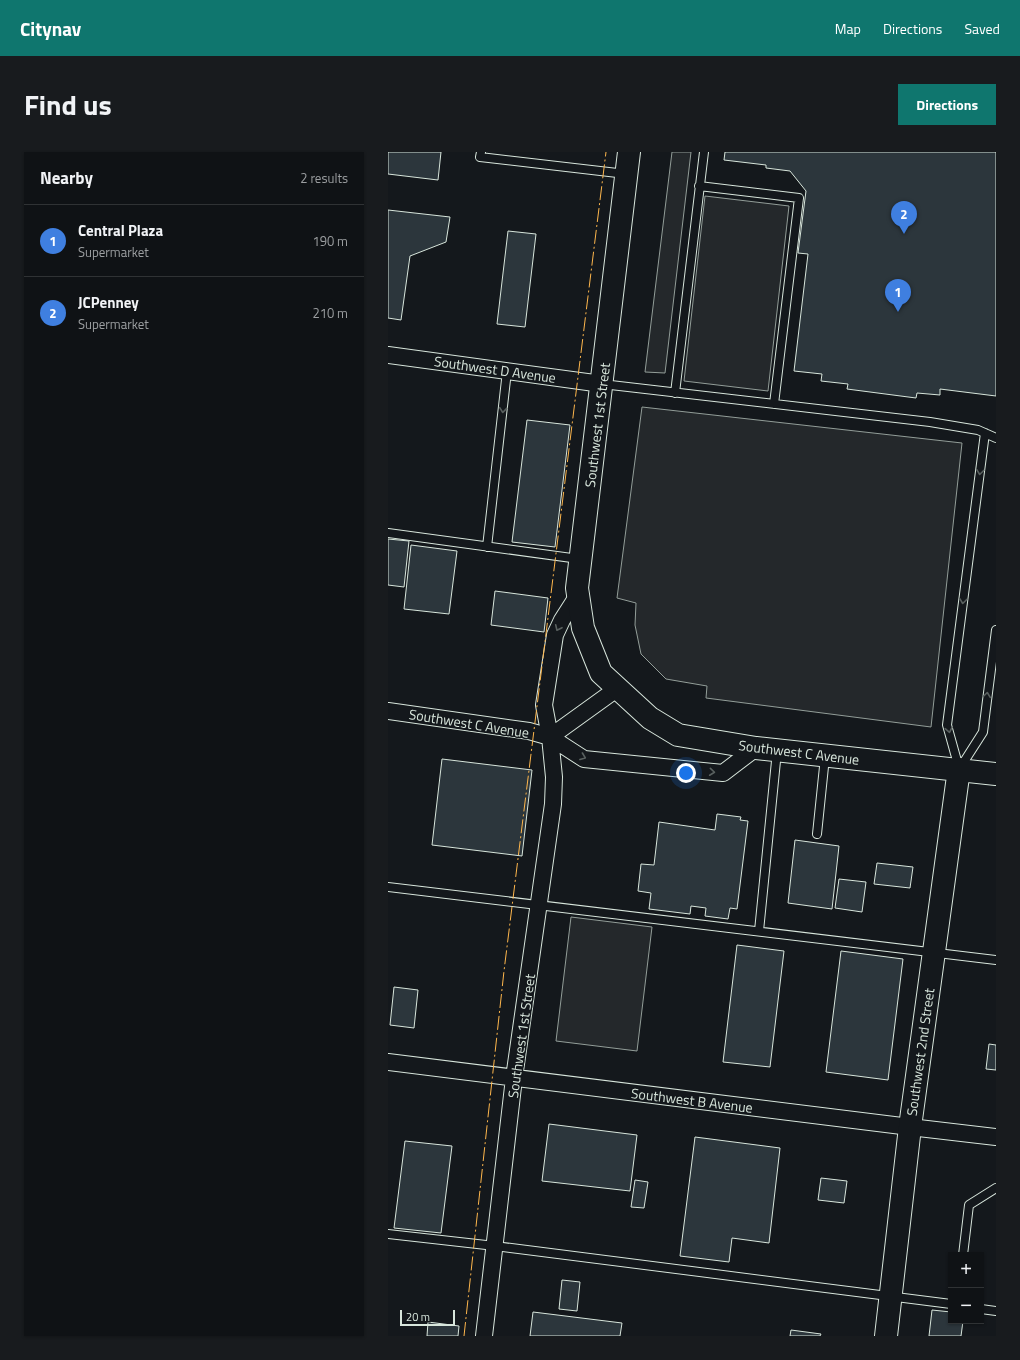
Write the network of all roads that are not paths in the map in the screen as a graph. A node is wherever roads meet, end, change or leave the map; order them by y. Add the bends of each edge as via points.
1 (481, 152) edge
2 (629, 152) edge
3 (704, 152) edge
4 (626, 174) junction
5 (700, 186) junction
6 (388, 355) edge
7 (507, 371) junction
8 (602, 384) junction
9 (675, 392) junction
10 (774, 404) junction
11 (985, 433) junction
12 (996, 438) edge
13 (388, 533) edge
14 (488, 547) junction
15 (581, 559) junction
16 (578, 595) junction
17 (996, 630) edge
18 (618, 688) junction
19 (388, 711) edge
20 (550, 737) junction
21 (756, 748) junction
22 (777, 750) junction
23 (825, 755) junction
24 (959, 769) junction
25 (996, 774) edge
26 (817, 834) dead end
27 (388, 887) edge
28 (539, 905) junction
29 (759, 931) junction
30 (934, 952) junction
31 (996, 960) edge
32 (388, 1062) edge
33 (514, 1078) junction
34 (910, 1127) junction
35 (996, 1137) edge
36 (996, 1188) edge
37 (388, 1234) edge
38 (495, 1246) junction
39 (963, 1252) edge
40 (890, 1296) junction
41 (948, 1304) edge
42 (984, 1309) edge
43 (996, 1311) edge
44 (484, 1336) edge
45 (886, 1336) edge

1 - 4 lane via 480,156
2 - 4 main road, Southwest 1st Street
3 - 5 lane
4 - 8 main road, Southwest 1st Street
5 - 9 lane
5 - 10 lane via 799,198
6 - 7 street, Southwest D Avenue
7 - 8 street, Southwest D Avenue
7 -> 14 lane
8 - 9 lane
8 - 15 main road, Southwest 1st Street
9 - 10 lane
10 - 11 lane via 930,422
11 - 12 lane
11 -> 24 lane via 948,725
13 - 14 lane
14 - 15 lane
15 - 16 main road, Southwest 1st Street
16 - 18 main road, Southwest 1st Street via 583,628 601,673
16 -> 20 street, Southwest 1st Street via 555,635 544,705
24 -> 17 lane via 983,732
18 - 20 street
18 - 21 main road, Southwest C Avenue via 650,718 678,735
19 - 20 street, Southwest C Avenue via 529,731
20 -> 21 street, Southwest C Avenue via 584,759 723,773
20 - 28 street, Southwest 1st Street via 554,777 553,804
21 - 22 main road, Southwest C Avenue
22 - 23 main road, Southwest C Avenue
22 - 29 lane
23 - 24 main road, Southwest C Avenue
23 - 26 lane
24 - 25 main road, Southwest C Avenue
24 - 30 main road, Southwest 2nd Street
27 - 28 lane
28 - 29 lane
28 - 33 street, Southwest 1st Street
29 - 30 lane
30 - 31 lane
30 - 34 main road, Southwest 2nd Street
32 - 33 street, Southwest B Avenue
33 - 34 street, Southwest B Avenue
33 - 38 street, Southwest 1st Street
34 - 35 street, Southwest B Avenue
34 - 40 main road, Southwest 2nd Street
36 - 39 lane via 969,1205
37 - 38 lane
38 - 40 lane
38 - 44 street, Southwest 1st Street
40 - 41 lane
40 - 45 main road, Southwest 2nd Street
42 - 43 lane

